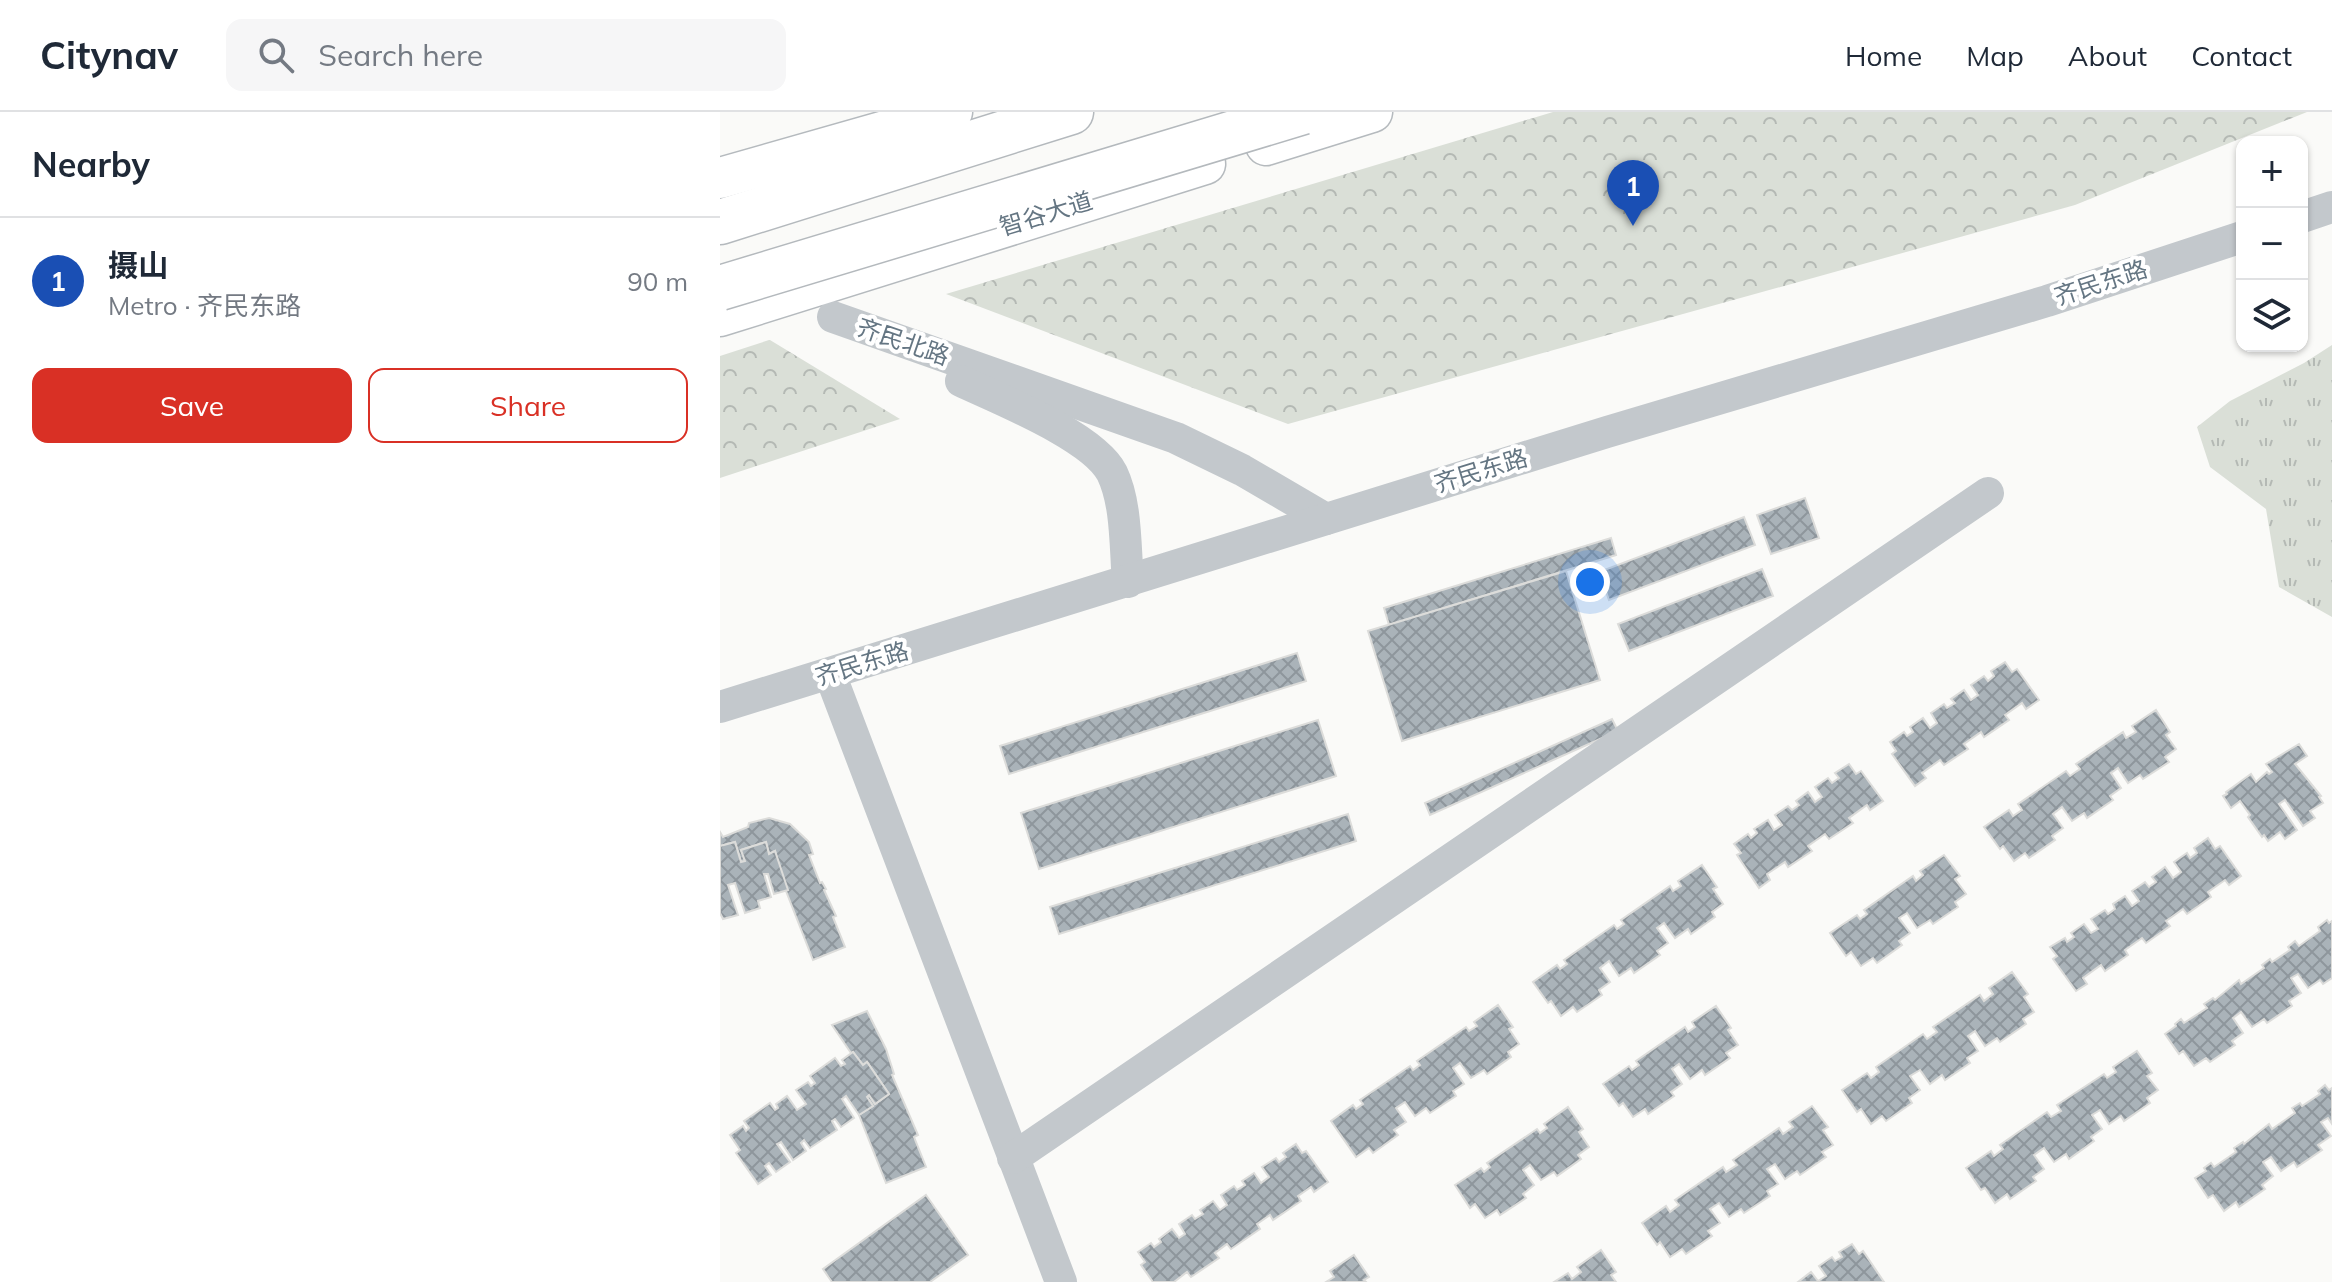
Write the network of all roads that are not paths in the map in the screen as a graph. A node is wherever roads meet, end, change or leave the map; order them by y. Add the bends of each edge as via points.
1 (952, 112) edge
2 (1071, 112) edge
3 (1303, 112) edge
4 (1372, 112) edge
5 (720, 178) edge
6 (2332, 207) edge
7 (2308, 215) edge
8 (720, 222) edge
9 (2236, 239) edge
10 (720, 288) edge
11 (720, 316) edge
12 (1988, 493) dead end
13 (1326, 519) junction
14 (1128, 582) junction
15 (830, 674) junction
16 (720, 707) edge
17 (1013, 1158) junction
18 (1061, 1282) edge

1 - 5 main road
2 - 8 highway
3 - 10 highway, 智谷大道, bridge
4 - 11 main road, 智谷大道
6 - 7 street
9 - 13 street, 齐民东路
12 - 17 street
13 - 14 street, 齐民东路
13 - 14 street, 齐民北路 via 1176,438 833,317 1059,429 1098,454 1112,473 1121,508
14 - 15 street, 齐民东路
15 - 16 street, 齐民东路
15 - 17 street
17 - 18 street

